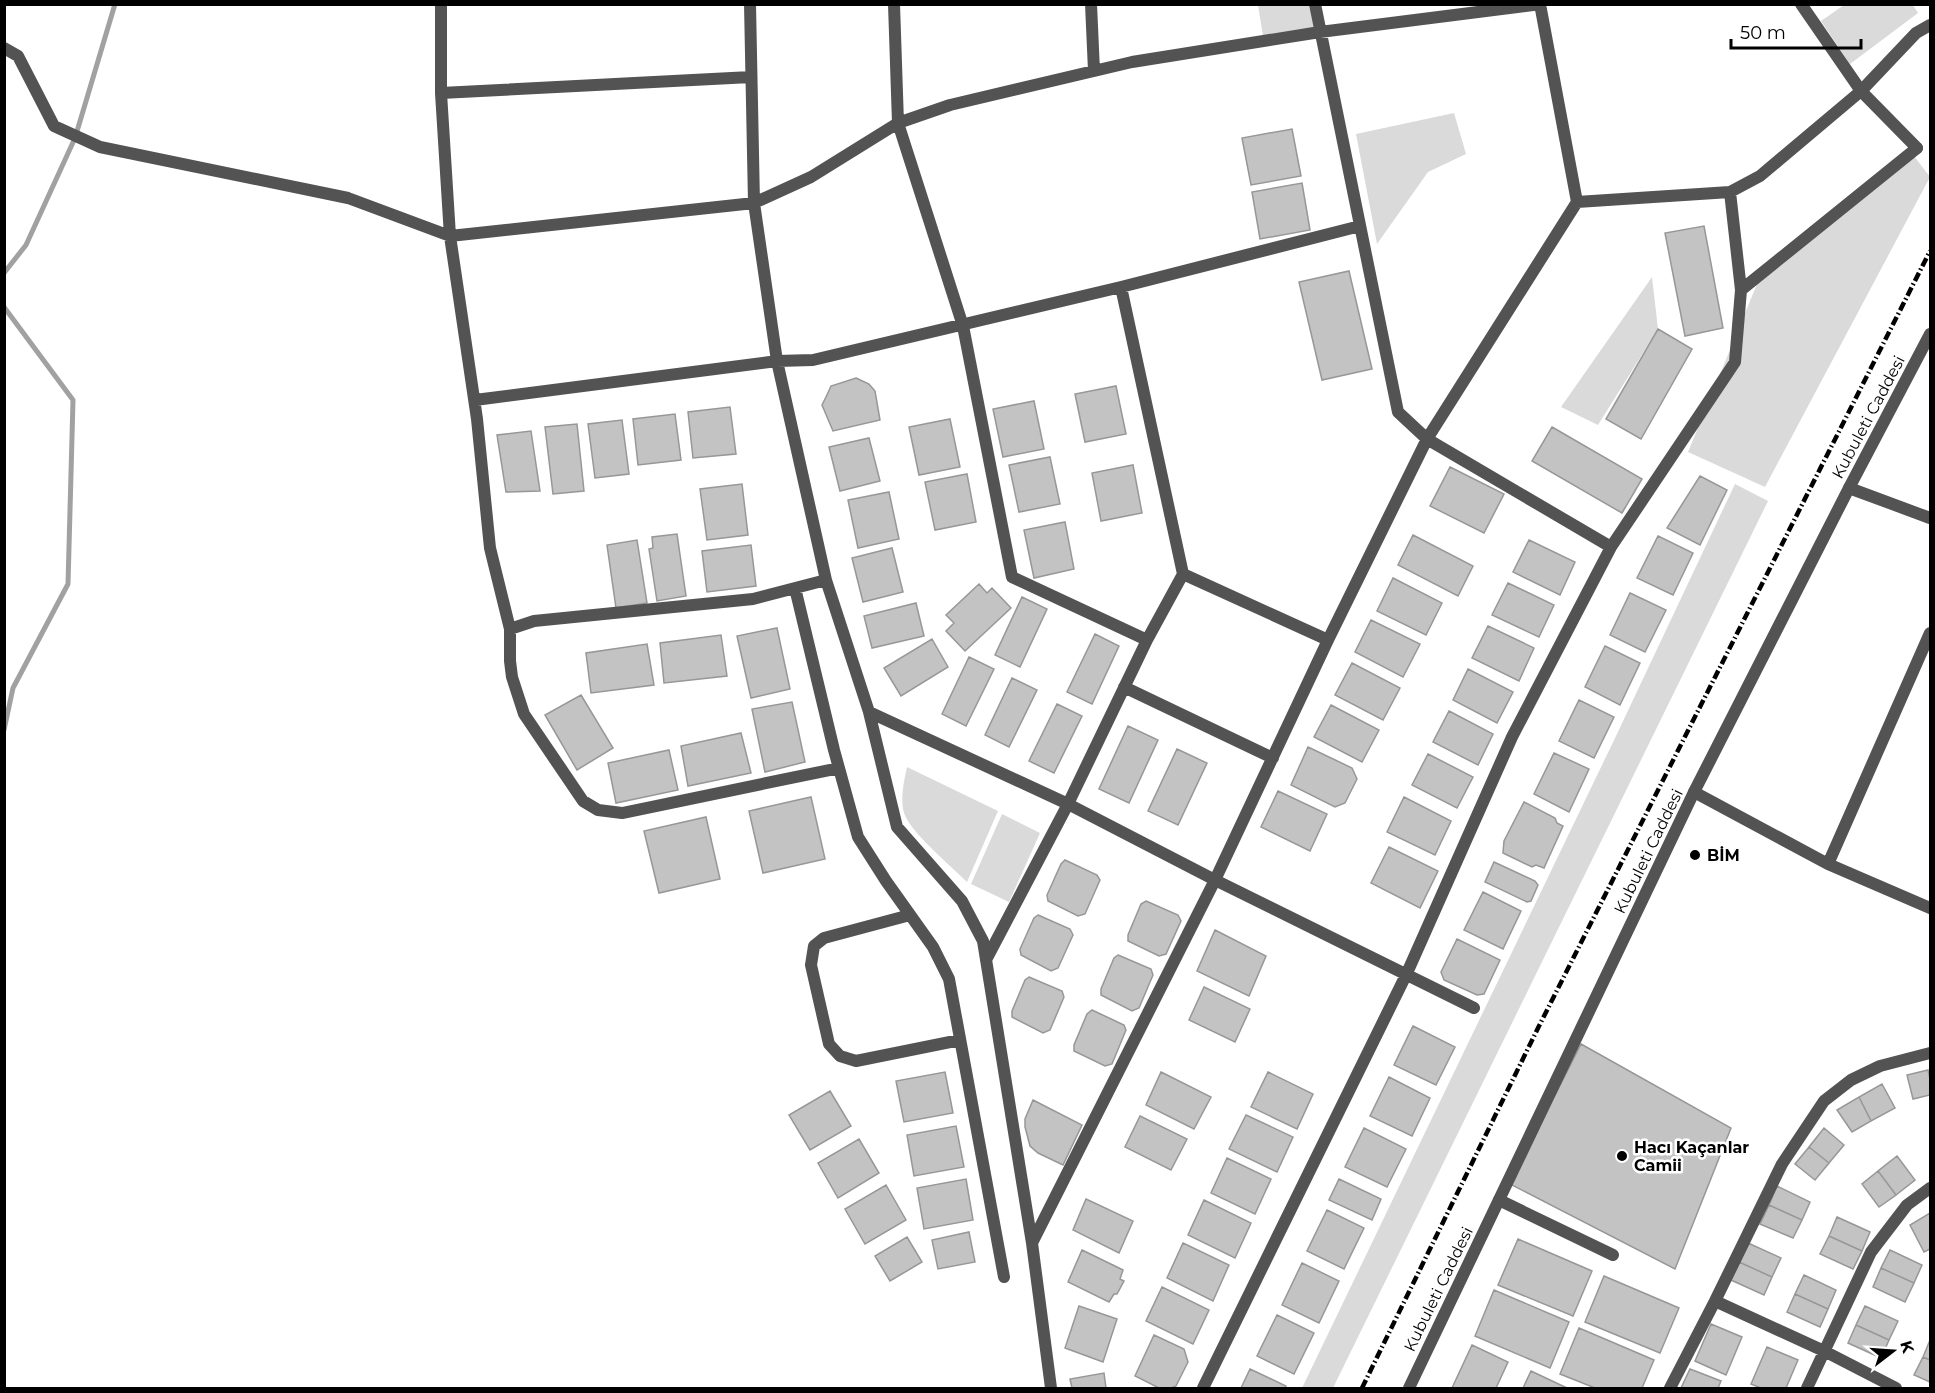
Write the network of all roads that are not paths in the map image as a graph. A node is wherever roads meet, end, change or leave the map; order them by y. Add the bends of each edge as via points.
1 (441, 4) edge
2 (750, 4) edge
3 (894, 4) edge
4 (1090, 4) edge
5 (1316, 4) edge
6 (1801, 4) edge
7 (1540, 5) edge
8 (1930, 25) edge
9 (1320, 32) junction
10 (4, 48) edge
11 (1094, 71) junction
12 (751, 77) junction
13 (1861, 91) junction
14 (441, 93) junction
15 (898, 123) junction
16 (1730, 192) junction
17 (1577, 202) junction
18 (754, 203) junction
19 (1360, 225) junction
20 (450, 236) junction
21 (1121, 287) junction
22 (1741, 290) junction
23 (963, 326) junction
24 (1930, 334) edge
25 (777, 362) junction
26 (475, 400) junction
27 (1427, 439) junction
28 (1849, 488) junction
29 (1930, 518) edge
30 (1611, 547) junction
31 (1183, 574) junction
32 (826, 580) junction
33 (795, 588) junction
34 (510, 628) junction
35 (1930, 633) edge
36 (1147, 640) junction
37 (1328, 640) junction
38 (1124, 687) junction
39 (869, 712) junction
40 (1273, 758) junction
41 (839, 768) junction
42 (1694, 792) junction
43 (1068, 804) junction
44 (1828, 864) junction
45 (1215, 880) junction
46 (1930, 908) edge
47 (910, 915) junction
48 (986, 960) junction
49 (1407, 974) junction
50 (1474, 1008) dead end
51 (960, 1040) junction
52 (1930, 1053) edge
53 (1930, 1188) edge
54 (1499, 1200) junction
55 (1032, 1243) junction
56 (1613, 1255) dead end
57 (1004, 1276) dead end
58 (1715, 1301) junction
59 (1824, 1351) junction
60 (1051, 1389) edge
61 (1203, 1389) edge
62 (1409, 1389) edge
63 (1670, 1389) edge
64 (1807, 1389) edge
65 (1896, 1389) edge

1 - 14 street
2 - 12 street
3 - 15 street
4 - 11 street
5 - 9 street
6 - 13 street
7 - 9 street
7 - 17 street
8 - 13 street via 1916,33
9 - 11 street
9 - 19 street
10 - 20 street via 18,56 54,126 100,147 348,198
11 - 15 street via 950,105
12 - 14 street
12 - 18 street
13 - 16 street via 1760,176
13 - 22 street via 1917,148
14 - 20 street
15 - 18 street via 810,177
15 - 23 street
16 - 17 street
16 - 22 street
17 - 27 street
18 - 20 street
18 - 25 street
19 - 21 street
19 - 27 street via 1398,412
20 - 26 street
21 - 23 street
21 - 31 street
22 - 30 street via 1736,363
23 - 25 street via 813,360
23 - 36 street via 1012,577
24 - 28 street, Kubuleti Caddesi
25 - 26 street
25 - 32 street
26 - 34 street via 490,548
27 - 30 street
27 - 37 street
28 - 29 street
28 - 42 street, Kubuleti Caddesi
30 - 49 street via 1512,737
31 - 36 street
31 - 37 street
32 - 33 street
32 - 39 street
33 - 34 street via 753,599 534,621
33 - 41 street
34 - 41 street via 512,677 524,714 583,801 598,810 622,813
35 - 44 street
36 - 38 street
37 - 40 street
38 - 40 street
38 - 43 street
39 - 43 street
39 - 48 street via 897,827 962,901 983,941
40 - 45 street
41 - 47 street via 858,837
42 - 44 street
42 - 54 street, Kubuleti Caddesi
43 - 45 street
43 - 48 street
44 - 46 street
45 - 49 street
45 - 55 street
47 - 51 street via 949,979
47 - 51 street via 824,938 813,946 811,965 829,1044 840,1056 856,1061
48 - 55 street
49 - 50 street
49 - 61 street
51 - 57 street
52 - 58 street via 1880,1066 1851,1080 1824,1101 1782,1164
53 - 59 street via 1907,1205 1871,1252
54 - 56 street
54 - 62 street, Kubuleti Caddesi
55 - 60 street
58 - 59 street
58 - 63 street
59 - 64 street
59 - 65 street

